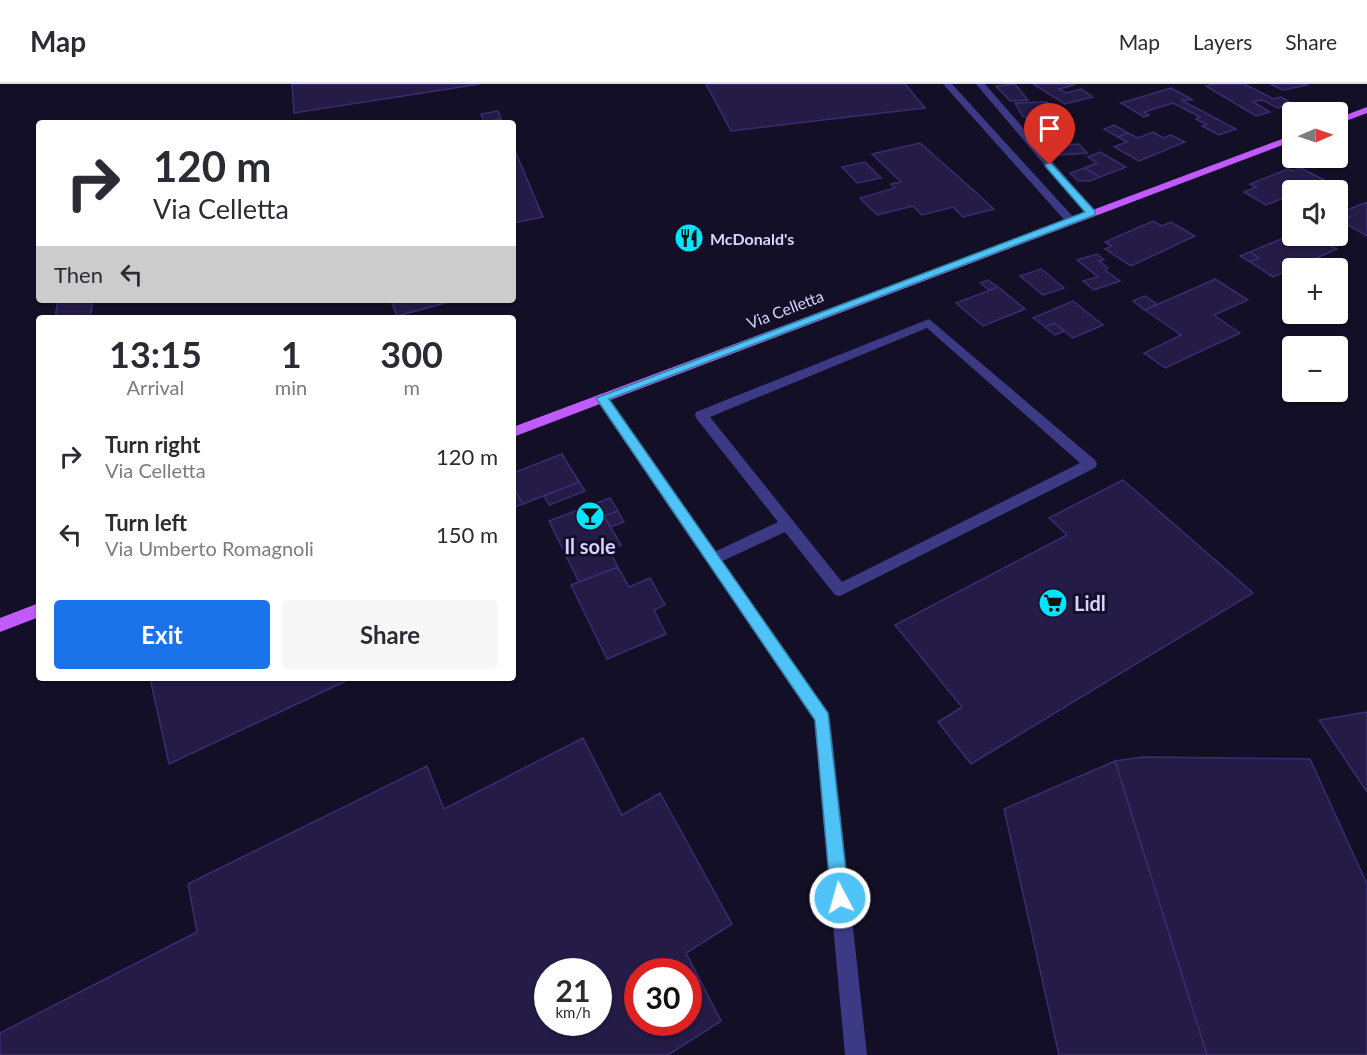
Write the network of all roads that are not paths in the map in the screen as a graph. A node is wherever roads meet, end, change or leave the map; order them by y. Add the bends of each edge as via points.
1 (947, 84) edge
2 (980, 84) edge
3 (1367, 110) edge
4 (1348, 117) edge
5 (1282, 142) edge
6 (1091, 213) junction
7 (1071, 221) junction
8 (602, 398) junction
9 (516, 431) edge
10 (788, 524) junction
11 (713, 559) junction
12 (36, 611) edge
13 (0, 625) edge
14 (856, 1055) edge

1 - 7 street
2 - 6 street
3 - 4 main road
5 - 6 main road, Via Celletta
6 - 7 main road, Via Celletta
7 - 8 main road, Via Celletta
8 - 9 main road, Via Celletta
8 - 11 street
10 - 10 street via 840,590 1089,464 929,323 701,416
10 - 11 street
11 - 14 street via 822,718
12 - 13 main road

